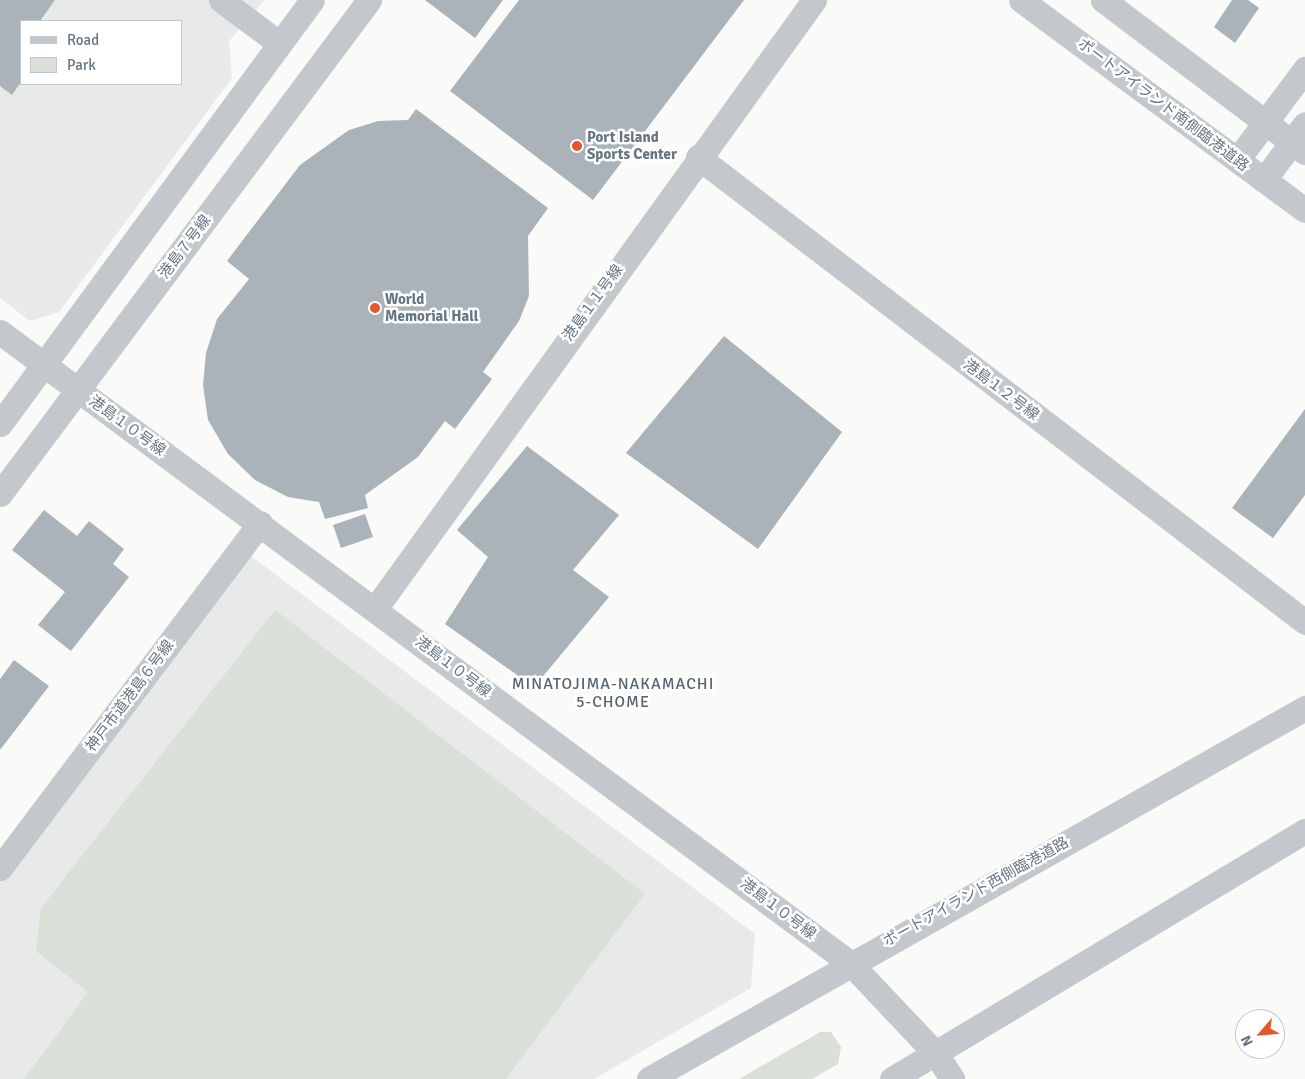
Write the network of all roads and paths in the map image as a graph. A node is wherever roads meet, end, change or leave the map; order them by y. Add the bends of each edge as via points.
1 (221, 0) edge
2 (312, 0) edge
3 (369, 0) edge
4 (814, 0) edge
5 (1021, 0) edge
6 (1103, 0) edge
7 (279, 44) junction
8 (1305, 69) edge
9 (1264, 121) junction
10 (1300, 139) edge
11 (698, 157) junction
12 (1237, 160) junction
13 (1264, 180) junction
14 (1305, 210) edge
15 (0, 332) edge
16 (44, 365) junction
17 (78, 390) junction
18 (0, 424) edge
19 (0, 494) edge
20 (260, 523) junction
21 (375, 609) junction
22 (1305, 622) edge
23 (1305, 708) edge
24 (1305, 831) edge
25 (0, 868) edge
26 (850, 963) junction
27 (936, 1054) junction
28 (649, 1079) edge
29 (892, 1079) edge
30 (952, 1079) edge

1 - 7 street
2 - 7 street
3 - 17 street, 港島７号線
4 - 11 street, 港島１１号線
5 - 12 street, ポートアイランド南側臨港道路
6 - 9 street
7 - 16 street
8 - 9 street
9 - 10 street
9 - 12 street
10 - 13 street
11 - 21 street, 港島１１号線
11 - 22 street, 港島１２号線
12 - 13 street, ポートアイランド南側臨港道路
13 - 14 street, ポートアイランド南側臨港道路
15 - 16 street, 港島１０号線
16 - 17 street, 港島１０号線
16 - 18 street
17 - 19 street, 港島７号線
17 - 20 street, 港島１０号線
20 - 21 street, 港島１０号線
20 - 25 street, 神戸市道港島６号線
21 - 26 street, 港島１０号線
23 - 26 street, ポートアイランド西側臨港道路
24 - 27 street
26 - 27 street, 港島１０号線
26 - 28 street, ポートアイランド西側臨港道路
27 - 29 street
27 - 30 street, 港島１０号線

